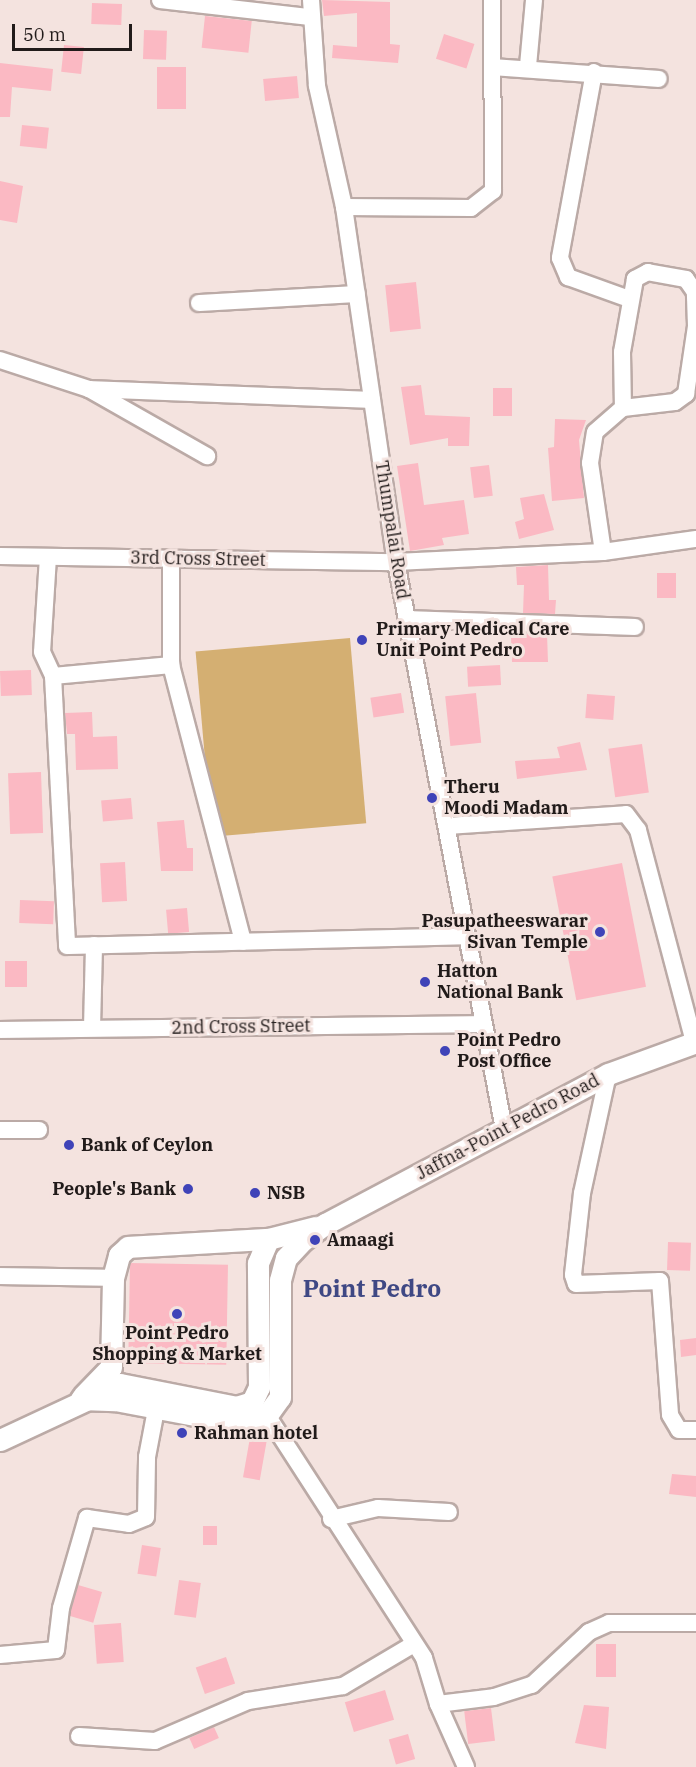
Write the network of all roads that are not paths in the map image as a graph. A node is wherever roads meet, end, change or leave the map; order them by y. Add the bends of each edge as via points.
1 (160, 0) edge
2 (492, 0) edge
3 (534, 0) edge
4 (310, 8) edge
5 (528, 66) junction
6 (493, 67) junction
7 (594, 72) junction
8 (659, 78) dead end
9 (344, 207) junction
10 (357, 294) junction
11 (629, 299) junction
12 (199, 303) dead end
13 (696, 326) edge
14 (0, 360) edge
15 (89, 389) junction
16 (372, 400) junction
17 (623, 408) junction
18 (207, 456) dead end
19 (696, 539) edge
20 (603, 552) junction
21 (0, 556) edge
22 (48, 557) junction
23 (171, 558) junction
24 (396, 562) junction
25 (407, 619) junction
26 (635, 627) dead end
27 (171, 665) junction
28 (53, 676) junction
29 (447, 826) junction
30 (466, 936) junction
31 (243, 942) junction
32 (94, 945) junction
33 (482, 1024) junction
34 (92, 1028) junction
35 (0, 1030) edge
36 (695, 1042) edge
37 (608, 1074) junction
38 (504, 1129) junction
39 (0, 1130) edge
40 (39, 1130) dead end
41 (324, 1224) junction
42 (268, 1239) junction
43 (0, 1276) edge
44 (113, 1278) junction
45 (81, 1399) junction
46 (156, 1410) junction
47 (267, 1415) junction
48 (696, 1430) edge
49 (0, 1440) edge
50 (449, 1512) dead end
51 (331, 1519) junction
52 (696, 1623) edge
53 (414, 1644) junction
54 (0, 1655) edge
55 (438, 1704) junction
56 (79, 1736) dead end
57 (466, 1767) edge

1 - 4 street
2 - 6 street
3 - 5 street
4 - 9 street, Thumpalai Road via 317,86
5 - 6 street
5 - 7 street
6 - 9 street via 493,191 471,208
7 - 8 street
7 - 11 street via 560,258 568,277
9 - 10 street, Thumpalai Road
10 - 12 street
10 - 16 street, Thumpalai Road
11 - 13 street via 641,272 686,279 694,292
11 - 17 street via 622,352
13 - 17 street via 683,399
14 - 15 street
15 - 16 street
15 - 18 street
16 - 24 street, Thumpalai Road
17 - 20 street via 595,432 590,463
19 - 20 street, 3rd Cross Street
20 - 24 street, 3rd Cross Street
21 - 22 street, 3rd Cross Street
22 - 23 street, 3rd Cross Street
22 - 28 street via 42,652
23 - 24 street, 3rd Cross Street
23 - 27 street
24 - 25 street, Thumpalai Road
25 - 26 street
25 - 29 street, Thumpalai Road
27 - 28 street
27 - 31 street
28 - 32 street via 67,946
29 - 30 street, Thumpalai Road
29 - 36 street via 627,814 638,830
30 - 31 street
30 - 33 street, Thumpalai Road
31 - 32 street
32 - 34 street
33 - 34 street, 2nd Cross Street
33 - 38 street, Thumpalai Road
34 - 35 street, 2nd Cross Street
36 - 37 main road, Jaffna-Point Pedro Road
37 - 38 main road, Jaffna-Point Pedro Road
37 - 48 street via 582,1193 573,1275 576,1284 656,1277 660,1281 670,1415 679,1430
38 - 41 main road, Jaffna-Point Pedro Road
39 - 40 street
41 - 42 main road, Jaffna-Point Pedro Road
41 - 47 main road, Jaffna-Point Pedro Road via 286,1258 280,1280 280,1397
42 - 44 main road, Jaffna-Point Pedro Road via 128,1247 119,1255
42 - 45 main road, Jaffna-Point Pedro Road via 258,1263 259,1387 252,1402 236,1407 120,1384
43 - 44 street
44 - 45 main road, Jaffna-Point Pedro Road via 111,1367
45 - 46 main road, Jaffna-Point Pedro Road via 115,1400
45 - 49 main road, Jaffna-Point Pedro Road
46 - 47 main road, Jaffna-Point Pedro Road via 237,1423
46 - 54 street via 147,1457 146,1517 129,1524 87,1518 61,1608 56,1650
47 - 51 street
50 - 51 street via 378,1509
51 - 53 street
52 - 55 street via 609,1623 589,1632 532,1684 494,1697
53 - 55 street via 424,1658
53 - 56 street via 343,1686 248,1701 155,1741
55 - 57 street

